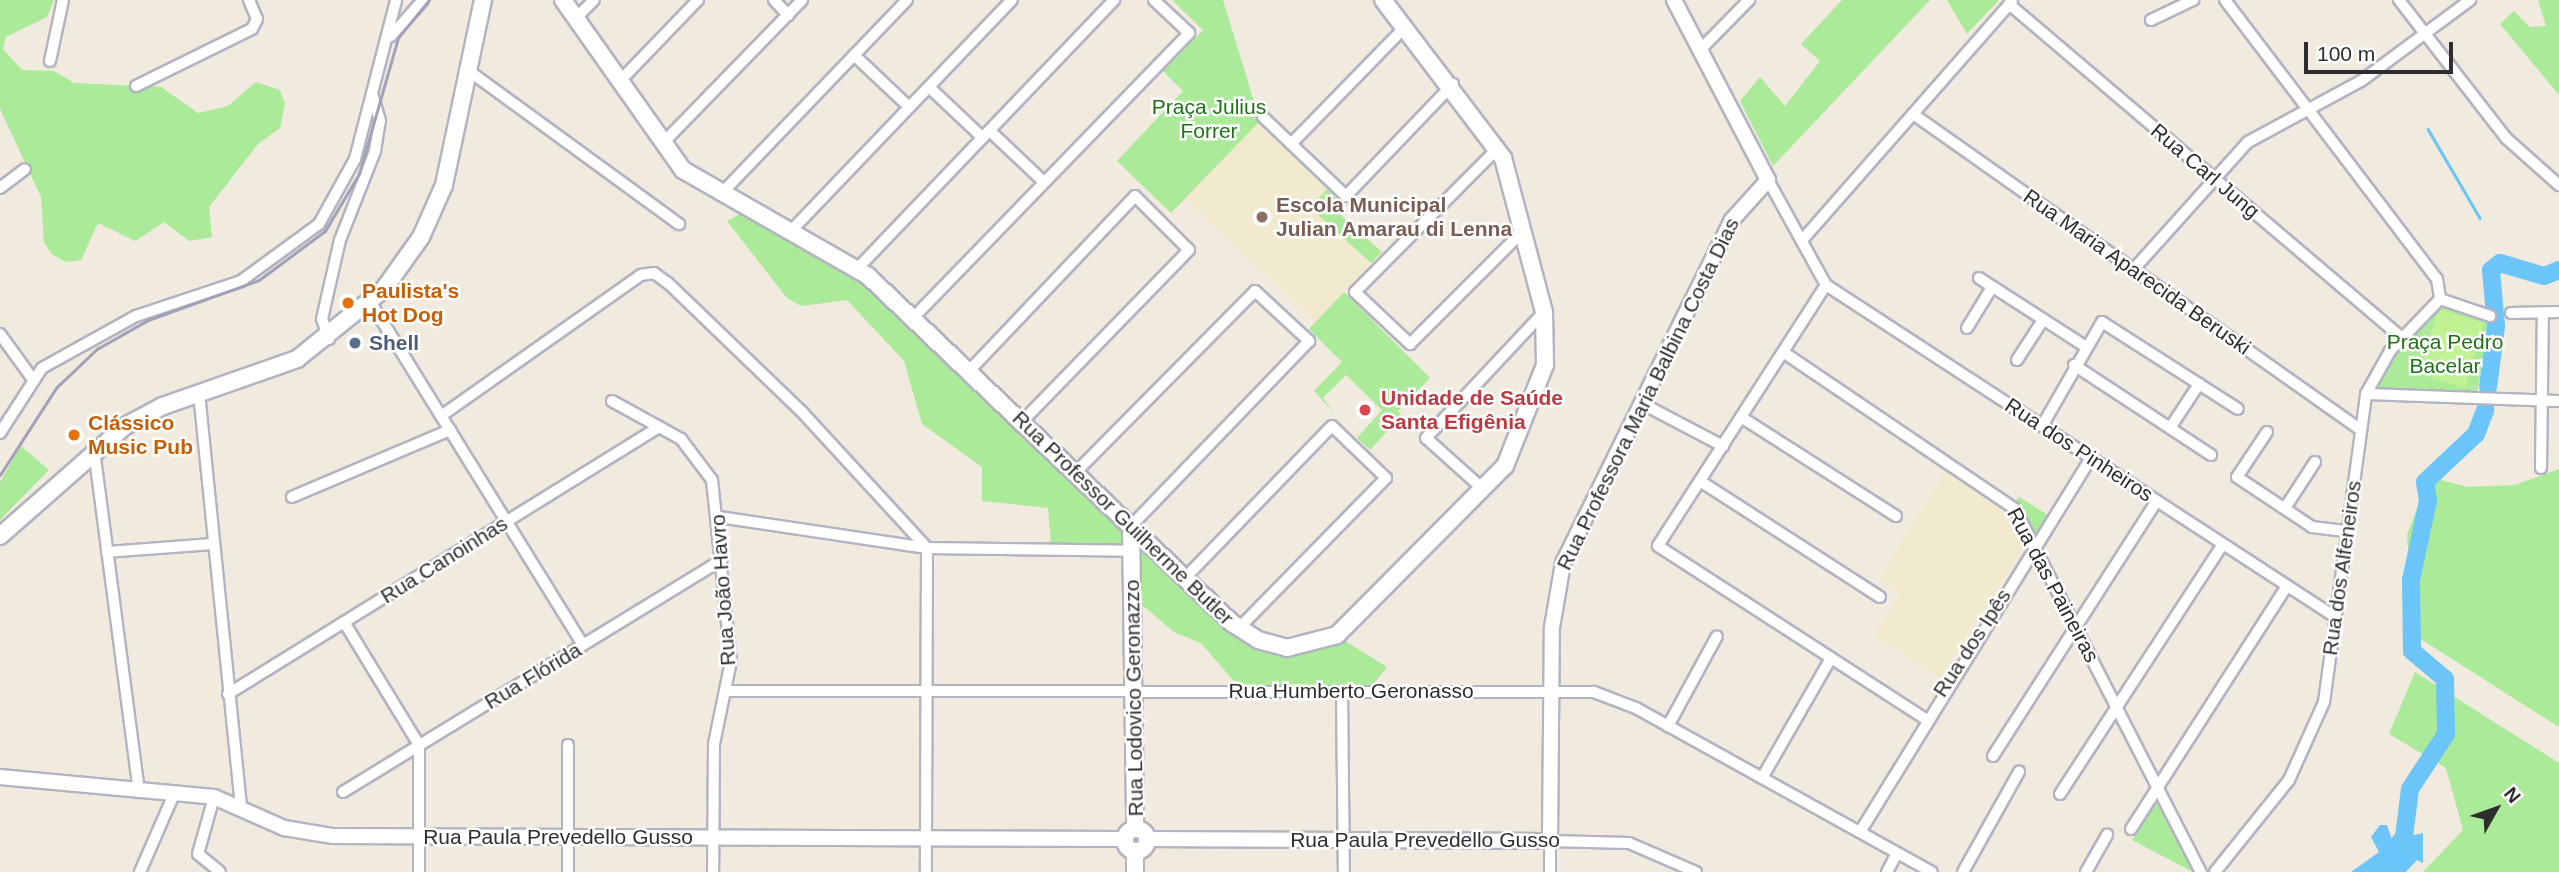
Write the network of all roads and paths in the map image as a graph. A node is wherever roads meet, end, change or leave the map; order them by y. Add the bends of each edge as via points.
1 (63, 0) edge
2 (249, 0) edge
3 (396, 0) edge
4 (423, 0) edge
5 (483, 0) edge
6 (563, 0) edge
7 (594, 0) edge
8 (698, 0) edge
9 (774, 0) edge
10 (802, 0) edge
11 (907, 0) edge
12 (1012, 0) edge
13 (1114, 0) edge
14 (1154, 0) edge
15 (1383, 0) edge
16 (1674, 0) edge
17 (1749, 0) edge
18 (2193, 0) edge
19 (2225, 0) edge
20 (2399, 0) edge
21 (2470, 0) edge
22 (2011, 2) edge
23 (788, 15) junction
24 (576, 19) junction
25 (2151, 20) dead end
26 (1405, 27) junction
27 (2425, 34) junction
28 (389, 39) junction
29 (1701, 49) junction
30 (854, 55) junction
31 (50, 61) dead end
32 (469, 71) junction
33 (619, 82) junction
34 (1453, 84) junction
35 (136, 86) dead end
36 (929, 87) junction
37 (373, 97) junction
38 (909, 107) junction
39 (2308, 108) junction
40 (1913, 114) junction
41 (1263, 117) dead end
42 (986, 134) junction
43 (662, 144) junction
44 (1291, 144) junction
45 (1498, 148) junction
46 (25, 169) dead end
47 (2213, 178) junction
48 (1768, 180) junction
49 (1044, 183) junction
50 (2559, 185) edge
51 (0, 188) edge
52 (720, 195) junction
53 (679, 224) dead end
54 (1524, 230) junction
55 (790, 232) junction
56 (1804, 239) junction
57 (859, 268) junction
58 (2133, 270) junction
59 (1979, 278) dead end
60 (1826, 285) junction
61 (1993, 287) junction
62 (2440, 299) junction
63 (371, 303) junction
64 (1544, 312) junction
65 (2559, 312) edge
66 (2511, 313) dead end
67 (2543, 313) junction
68 (2490, 316) dead end
69 (913, 318) junction
70 (2043, 320) junction
71 (1967, 328) dead end
72 (0, 334) edge
73 (2402, 338) junction
74 (329, 339) junction
75 (2086, 347) junction
76 (1783, 352) junction
77 (2017, 360) dead end
78 (2074, 365) junction
79 (968, 371) junction
80 (32, 378) junction
81 (2199, 384) junction
82 (199, 393) junction
83 (2366, 394) junction
84 (612, 401) dead end
85 (2544, 401) junction
86 (2559, 401) edge
87 (1641, 403) junction
88 (2238, 409) dead end
89 (441, 416) junction
90 (1741, 417) junction
91 (1022, 422) junction
92 (2042, 426) junction
93 (659, 427) junction
94 (2170, 428) junction
95 (450, 430) junction
96 (2361, 430) junction
97 (2267, 432) dead end
98 (0, 433) edge
99 (1723, 446) junction
100 (94, 447) junction
101 (2211, 455) dead end
102 (2091, 458) junction
103 (2315, 462) dead end
104 (2541, 468) dead end
105 (1075, 473) junction
106 (1700, 481) junction
107 (1483, 489) junction
108 (292, 497) dead end
109 (2158, 501) junction
110 (2285, 508) junction
111 (1896, 516) dead end
112 (719, 517) junction
113 (507, 521) junction
114 (1130, 526) junction
115 (2347, 531) junction
116 (0, 536) edge
117 (214, 544) junction
118 (2223, 544) junction
119 (2035, 545) junction
120 (927, 548) junction
121 (1132, 551) junction
122 (107, 552) junction
123 (722, 560) junction
124 (1185, 578) junction
125 (2287, 586) junction
126 (1880, 597) dead end
127 (2332, 615) junction
128 (344, 622) junction
129 (2076, 627) junction
130 (1239, 628) junction
131 (1717, 636) dead end
132 (583, 645) junction
133 (1831, 658) junction
134 (725, 691) junction
135 (926, 691) junction
136 (1134, 691) junction
137 (1342, 691) junction
138 (1551, 691) junction
139 (228, 694) junction
140 (2117, 706) junction
141 (1924, 718) junction
142 (1668, 726) junction
143 (419, 745) junction
144 (568, 746) dead end
145 (1993, 756) dead end
146 (2019, 772) dead end
147 (0, 777) edge
148 (1762, 778) junction
149 (2158, 787) junction
150 (139, 792) junction
151 (343, 792) dead end
152 (174, 794) junction
153 (2060, 794) dead end
154 (214, 797) junction
155 (241, 807) junction
156 (2131, 829) dead end
157 (1860, 832) junction
158 (2107, 835) dead end
159 (419, 837) junction
160 (568, 837) junction
161 (713, 838) junction
162 (926, 838) junction
163 (1135, 839) junction
164 (1343, 840) junction
165 (1550, 841) junction
166 (1897, 853) junction
167 (140, 872) edge
168 (220, 872) edge
169 (419, 872) edge
170 (568, 872) edge
171 (713, 872) edge
172 (926, 872) edge
173 (1135, 872) edge
174 (1344, 872) edge
175 (1550, 872) edge
176 (1696, 872) edge
177 (1887, 872) edge
178 (1933, 872) edge
179 (1963, 872) edge
180 (2086, 872) edge
181 (2201, 872) edge
182 (2215, 872) edge

1 - 31 street
2 - 35 street via 257,19 252,29
3 - 28 street
4 - 28 street
5 - 32 main road
6 - 24 main road, Rua Professor Guilherme Butler
7 - 24 street
8 - 33 street
9 - 23 street
10 - 23 street
11 - 30 street
12 - 36 street
13 - 42 street
14 - 49 street via 1189,33
15 - 26 main road, Rua Professor Guilherme Butler
16 - 29 street
17 - 29 street
18 - 25 street
19 - 39 street
20 - 27 street
21 - 27 street
22 - 40 street
22 - 47 street, Rua Carl Jung
23 - 43 street
24 - 33 main road, Rua Professor Guilherme Butler
26 - 34 main road, Rua Professor Guilherme Butler
26 - 44 street
27 - 39 street via 2361,80
27 - 50 street via 2506,138
28 - 37 street
29 - 48 street
30 - 38 street
30 - 52 street
32 - 53 street
32 - 63 main road via 437,205 408,257
33 - 43 main road, Rua Professor Guilherme Butler
34 - 44 street via 1346,196
34 - 45 main road, Rua Professor Guilherme Butler
36 - 38 street
36 - 42 street
37 - 74 street via 380,121 375,151 340,240 322,319
37 - 80 street via 340,193 295,245 241,281 121,323
38 - 55 street
39 - 47 street via 2260,133
39 - 62 street via 2437,279
40 - 56 street
40 - 58 street, Rua Maria Aparecida Beruski
41 - 44 street
42 - 49 street
42 - 57 street
43 - 52 main road, Rua Professor Guilherme Butler via 684,170
45 - 54 main road, Rua Professor Guilherme Butler
45 - 54 street via 1355,292 1410,344
46 - 51 street
47 - 58 street
47 - 73 street, Rua Carl Jung
48 - 56 street
48 - 87 street, Rua Professora Maria Balbina Costa Dias via 1732,220
49 - 69 street
52 - 55 main road, Rua Professor Guilherme Butler
54 - 64 main road, Rua Professor Guilherme Butler
55 - 57 main road, Rua Professor Guilherme Butler
56 - 60 street
57 - 69 main road, Rua Professor Guilherme Butler
58 - 96 street, Rua Maria Aparecida Beruski
59 - 61 street
60 - 76 street
60 - 92 street, Rua dos Pinheiros
61 - 70 street
61 - 71 street
62 - 68 street
62 - 73 street, Rua dos Alfeneiros
63 - 74 main road
63 - 89 street
64 - 107 main road, Rua Professor Guilherme Butler via 1541,380 1511,458
64 - 107 street via 1426,438
65 - 67 street
66 - 67 street
67 - 85 street
69 - 79 main road, Rua Professor Guilherme Butler
70 - 75 street
70 - 77 street
72 - 80 street
73 - 83 street, Rua dos Alfeneiros
74 - 82 main road via 267,374
75 - 78 street
75 - 81 street via 2102,322
76 - 90 street
76 - 119 street, Rua das Paineiras via 2005,498
78 - 92 street
78 - 94 street
79 - 91 main road, Rua Professor Guilherme Butler
79 - 91 street via 1135,196 1189,250
80 - 98 street
81 - 88 street
81 - 94 street
82 - 100 main road via 145,415
82 - 117 street
83 - 85 street
83 - 96 street, Rua dos Alfeneiros
84 - 93 street, Rua João Havro
85 - 86 street
85 - 104 street
87 - 99 street
87 - 138 street, Rua Professora Maria Balbina Costa Dias via 1558,578
89 - 95 street
89 - 120 street via 654,273 803,413
90 - 99 street
90 - 111 street
91 - 105 main road, Rua Professor Guilherme Butler
92 - 102 street, Rua dos Pinheiros
93 - 112 street, Rua João Havro via 701,457
93 - 113 street, Rua Canoinhas
94 - 101 street
95 - 108 street
95 - 113 street
96 - 115 street, Rua dos Alfeneiros
97 - 110 street via 2237,477
99 - 106 street
100 - 116 main road
100 - 122 street
102 - 109 street, Rua dos Pinheiros
102 - 119 street, Rua dos Ipês
103 - 110 street
105 - 114 main road, Rua Professor Guilherme Butler
105 - 114 street via 1255,291 1309,341
106 - 126 street
106 - 133 street via 1658,547
107 - 130 main road, Rua Professor Guilherme Butler via 1329,641 1276,646
109 - 118 street, Rua dos Pinheiros
109 - 129 street
110 - 115 street via 2312,527
112 - 120 street
112 - 123 street, Rua João Havro
113 - 128 street, Rua Canoinhas
113 - 132 street
114 - 121 main road, Rua Lodovico Geronazzo
114 - 124 main road, Rua Professor Guilherme Butler
115 - 127 street, Rua dos Alfeneiros
117 - 122 street
117 - 139 street
118 - 125 street, Rua dos Pinheiros
118 - 140 street
119 - 129 street, Rua das Paineiras
119 - 141 street, Rua dos Ipês
120 - 121 street
120 - 135 street
121 - 136 main road, Rua Lodovico Geronazzo
122 - 150 street
123 - 132 street, Rua Flórida
123 - 134 street, Rua João Havro via 731,661
124 - 130 main road, Rua Professor Guilherme Butler
124 - 130 street via 1332,426 1386,478
125 - 127 street, Rua dos Pinheiros
125 - 149 street
127 - 182 street, Rua dos Alfeneiros via 2326,695 2294,771
128 - 139 street, Rua Canoinhas
128 - 143 street
129 - 140 street, Rua das Paineiras
129 - 145 street
131 - 142 street
132 - 143 street, Rua Flórida
133 - 141 street
133 - 148 street
134 - 135 street, Rua Humberto Geronasso
134 - 161 street, Rua João Havro via 714,744
135 - 136 street, Rua Humberto Geronasso
135 - 162 street
136 - 137 street, Rua Humberto Geronasso
136 - 163 main road, Rua Lodovico Geronazzo
137 - 138 street, Rua Humberto Geronasso
137 - 164 street
138 - 142 street, Rua Humberto Geronasso via 1609,696
138 - 165 street, Rua Professora Maria Balbina Costa Dias
139 - 155 street
140 - 149 street, Rua das Paineiras
140 - 153 street
141 - 157 street, Rua dos Ipês
142 - 148 street, Rua Humberto Geronasso
143 - 151 street, Rua Flórida
143 - 159 street
144 - 160 street
146 - 179 street
147 - 150 street, Rua Paula Prevedello Gusso
148 - 157 street, Rua Humberto Geronasso
149 - 156 street
149 - 181 street, Rua das Paineiras
150 - 152 street, Rua Paula Prevedello Gusso
152 - 154 street, Rua Paula Prevedello Gusso
152 - 167 street
154 - 155 street, Rua Paula Prevedello Gusso
154 - 168 street via 198,853
155 - 159 street, Rua Paula Prevedello Gusso via 298,832
157 - 166 street, Rua Humberto Geronasso
158 - 180 street
159 - 160 street, Rua Paula Prevedello Gusso
159 - 169 street
160 - 161 street, Rua Paula Prevedello Gusso
160 - 170 street
161 - 162 street, Rua Paula Prevedello Gusso
161 - 171 street, Rua João Havro
162 - 163 street, Rua Paula Prevedello Gusso
162 - 172 street
163 - 164 street, Rua Paula Prevedello Gusso
163 - 173 main road, Rua Lodovico Geronazzo
164 - 165 street, Rua Paula Prevedello Gusso
164 - 174 street
165 - 175 street, Rua Professora Maria Balbina Costa Dias
165 - 176 street, Rua Paula Prevedello Gusso via 1629,843
166 - 177 street
166 - 178 street, Rua Humberto Geronasso

